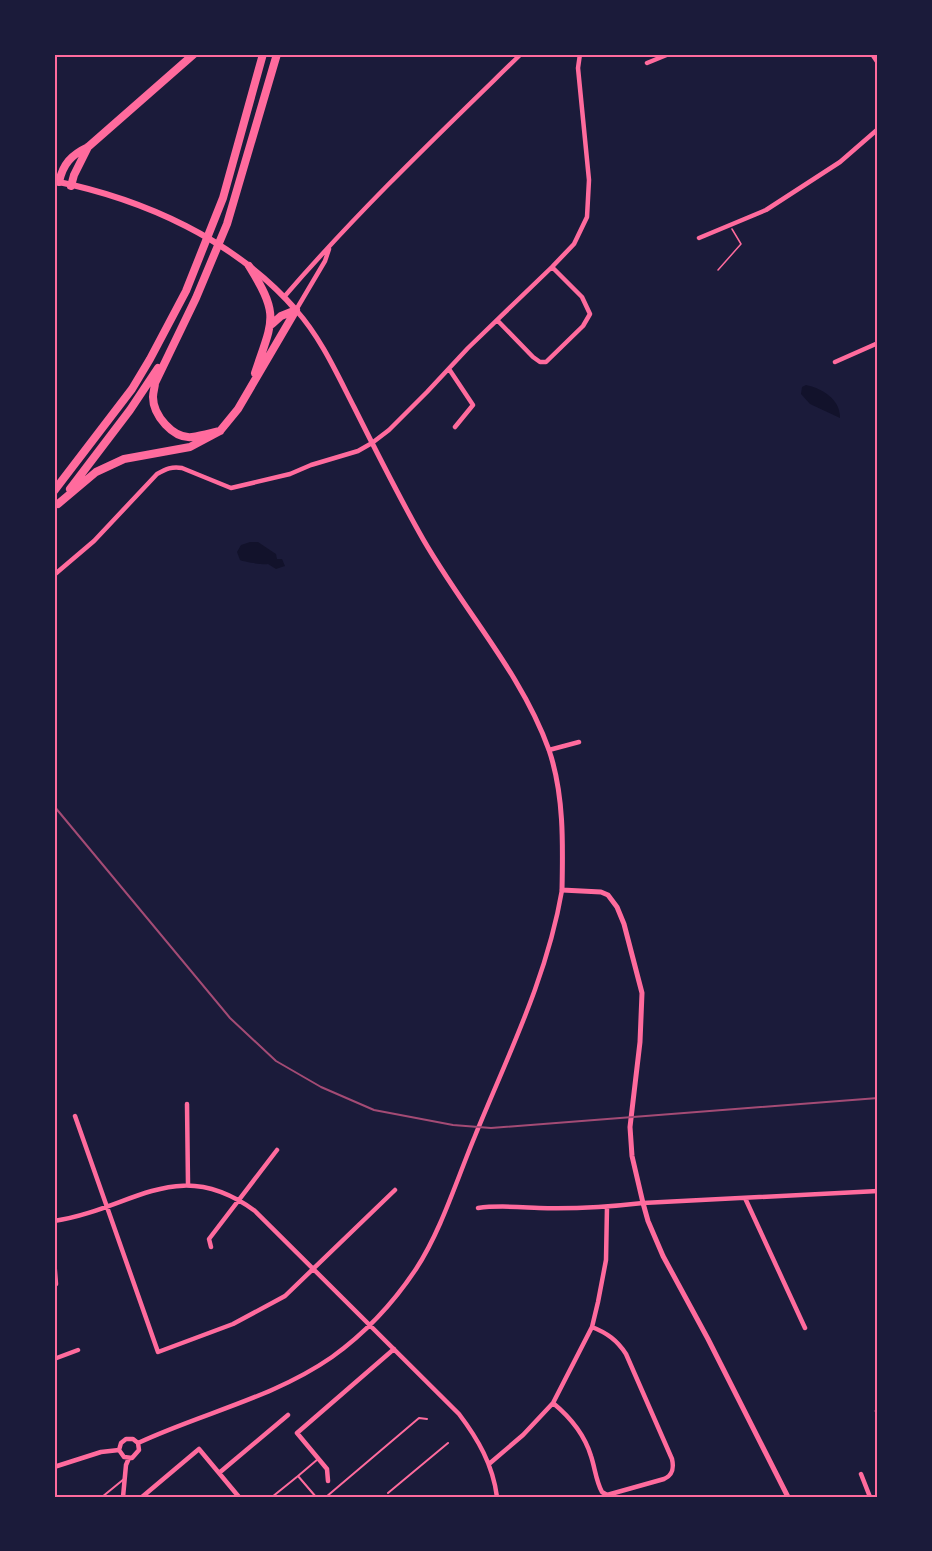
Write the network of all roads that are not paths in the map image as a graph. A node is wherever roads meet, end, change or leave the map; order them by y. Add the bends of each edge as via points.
1 (194, 54) edge
2 (261, 54) edge
3 (277, 54) edge
4 (521, 54) edge
5 (580, 54) edge
6 (669, 54) edge
7 (872, 54) edge
8 (647, 63) dead end
9 (878, 63) edge
10 (878, 129) edge
11 (88, 147) junction
12 (56, 182) edge
13 (71, 186) junction
14 (699, 237) dead end
15 (330, 247) junction
16 (249, 266) junction
17 (552, 267) junction
18 (285, 297) junction
19 (196, 298) junction
20 (296, 310) junction
21 (497, 320) junction
22 (272, 324) junction
23 (878, 343) edge
24 (835, 362) dead end
25 (449, 369) junction
26 (250, 389) junction
27 (455, 427) dead end
28 (220, 430) junction
29 (372, 444) junction
30 (54, 491) edge
31 (56, 506) edge
32 (54, 575) edge
33 (579, 742) dead end
34 (549, 750) junction
35 (562, 890) junction
36 (187, 1104) dead end
37 (75, 1116) dead end
38 (277, 1150) dead end
39 (188, 1184) junction
40 (395, 1190) dead end
41 (878, 1191) edge
42 (745, 1198) junction
43 (239, 1199) junction
44 (643, 1203) junction
45 (107, 1206) junction
46 (478, 1208) dead end
47 (607, 1208) junction
48 (54, 1221) edge
49 (212, 1247) dead end
50 (54, 1259) edge
51 (315, 1269) junction
52 (56, 1284) dead end
53 (370, 1324) junction
54 (592, 1327) junction
55 (806, 1328) dead end
56 (394, 1349) junction
57 (78, 1350) dead end
58 (54, 1359) edge
59 (553, 1403) junction
60 (288, 1415) dead end
61 (427, 1419) dead end
62 (138, 1443) junction
63 (448, 1443) dead end
64 (119, 1450) junction
65 (129, 1458) junction
66 (318, 1458) junction
67 (489, 1464) junction
68 (54, 1467) edge
69 (219, 1473) junction
70 (861, 1474) dead end
71 (298, 1476) junction
72 (124, 1479) junction
73 (328, 1481) dead end
74 (388, 1493) dead end
75 (102, 1497) edge
76 (123, 1497) edge
77 (142, 1497) edge
78 (239, 1497) edge
79 (272, 1497) edge
80 (316, 1497) edge
81 (326, 1497) edge
82 (497, 1497) edge
83 (788, 1497) edge
84 (870, 1497) edge

1 - 11 highway
2 - 30 highway via 223,198 183,298 132,389
3 - 19 highway via 235,201
4 - 15 street via 372,200
5 - 17 street via 589,180 587,217 574,244
6 - 8 street
7 - 9 street
10 - 14 street via 821,175 766,210
11 - 12 highway via 67,161
11 - 13 highway
12 - 13 main road
13 - 16 main road via 140,206 190,228
15 - 18 street
15 - 20 street
16 - 18 main road
16 - 22 highway via 270,305
17 - 21 street
17 - 21 street via 582,297 590,314 589,320 546,362 533,357
18 - 20 main road
19 - 28 highway via 155,383 153,398 158,414 177,434 190,437
19 - 31 highway via 130,410
20 - 22 highway
20 - 26 highway
20 - 29 street via 334,367
21 - 25 street
22 - 26 highway
23 - 24 street
25 - 27 street via 473,405
25 - 29 street
26 - 28 highway
28 - 31 highway via 190,447 124,459 96,472
29 - 32 street via 290,474 231,488 182,468 167,469 157,474 94,541
29 - 34 street via 420,534 522,692
33 - 34 street
34 - 35 street via 561,811
35 - 44 street via 608,895 624,924 632,952 642,993 630,1127
35 - 53 street via 547,958 532,1002 440,1221 417,1267
36 - 39 street
37 - 45 street
38 - 43 street
39 - 43 street
39 - 45 street via 167,1186
40 - 51 street
41 - 42 street
42 - 44 street
42 - 55 street
43 - 49 street via 209,1239
43 - 51 street
44 - 47 street
44 - 83 street via 663,1256
45 - 48 street
45 - 51 street via 158,1352 270,1305
46 - 47 street
47 - 54 street via 606,1260
50 - 52 street
51 - 53 street
53 - 56 street
53 - 62 street via 334,1356 297,1378
54 - 59 street
54 - 59 street via 618,1342 626,1354 672,1459 671,1474 607,1495 602,1492 581,1433
56 - 66 street via 297,1433
56 - 67 street via 459,1414
57 - 58 street
59 - 67 street
60 - 69 street
61 - 81 lane via 419,1418
62 - 64 street via 126,1438
62 - 65 street via 138,1454
63 - 74 lane
64 - 65 street
64 - 68 street
65 - 72 street
66 - 71 lane
66 - 73 street via 327,1469
67 - 82 street
69 - 77 street via 199,1449
69 - 78 street
70 - 84 street
71 - 79 lane
71 - 80 lane
72 - 75 lane
72 - 76 street

